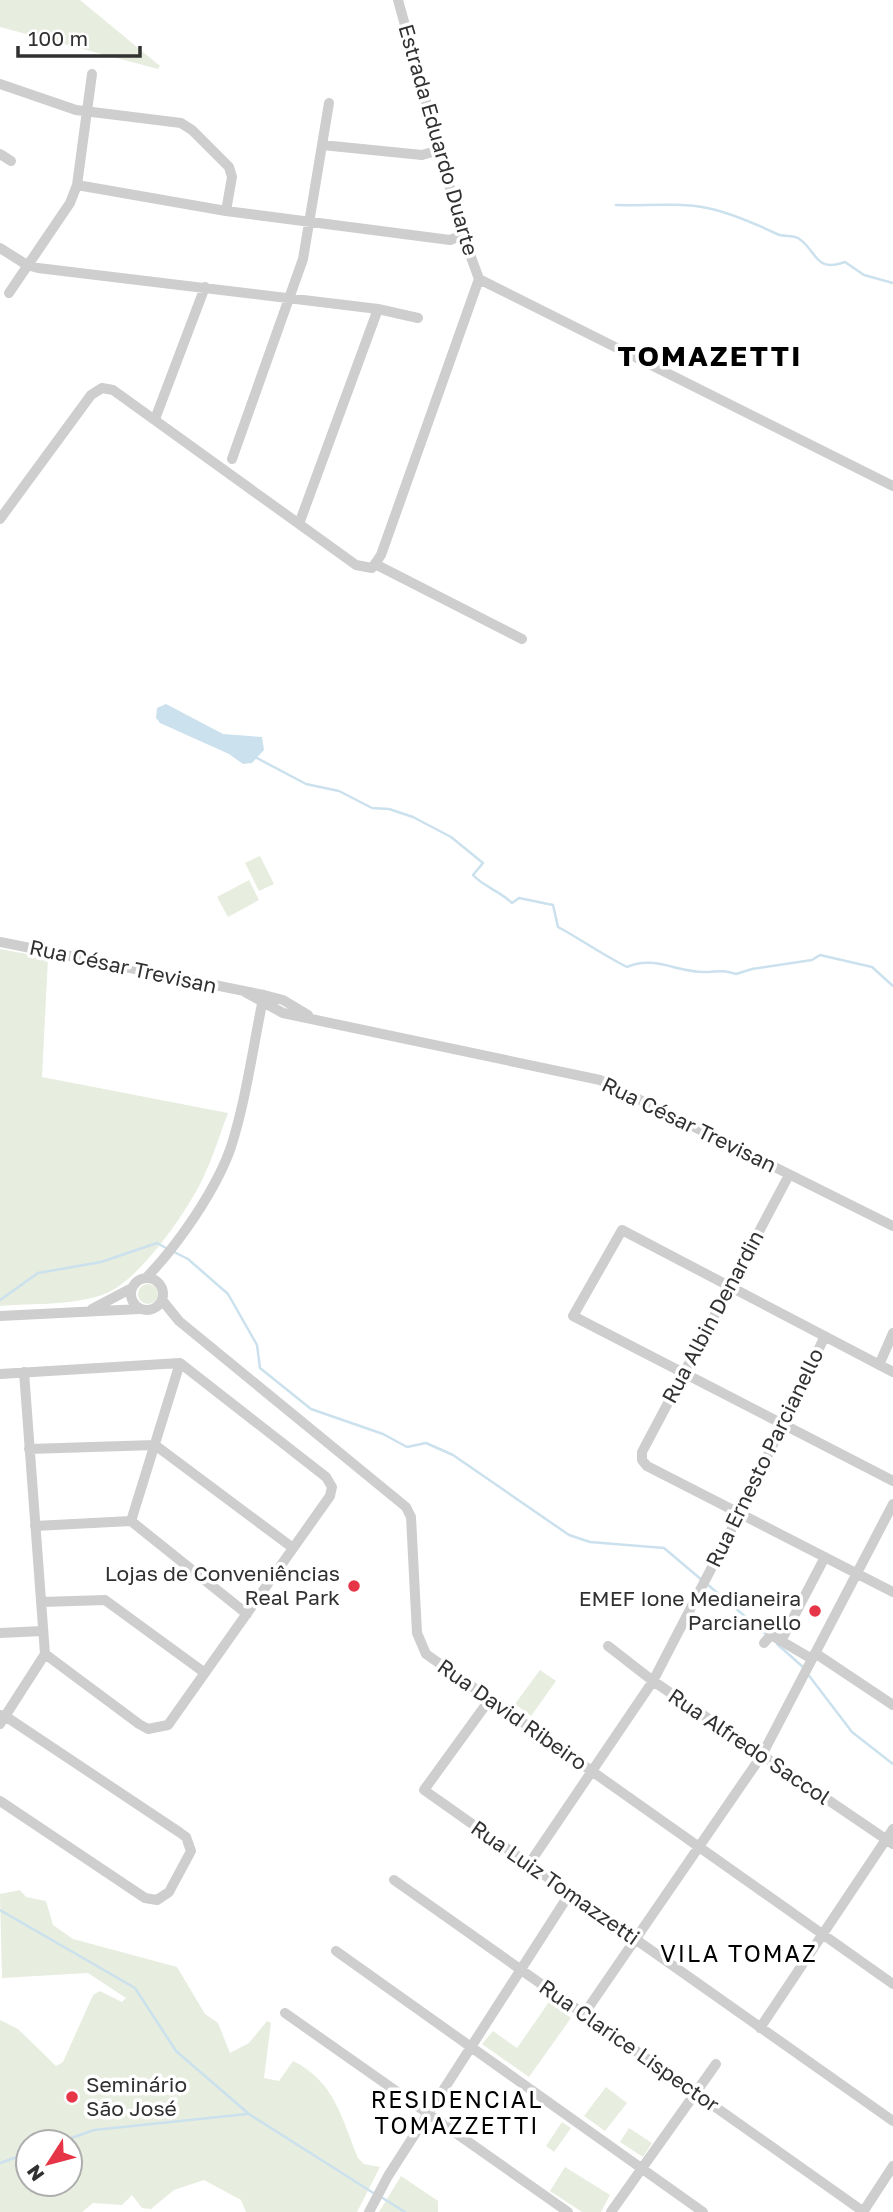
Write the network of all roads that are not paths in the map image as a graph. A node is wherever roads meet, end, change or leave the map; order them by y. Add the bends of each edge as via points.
1 (398, 0) edge
2 (92, 74) dead end
3 (0, 84) edge
4 (328, 103) dead end
5 (87, 112) junction
6 (322, 145) junction
7 (439, 150) junction
8 (0, 154) edge
9 (10, 161) dead end
10 (77, 184) junction
11 (226, 211) junction
12 (310, 223) junction
13 (463, 235) junction
14 (0, 248) edge
15 (27, 265) junction
16 (480, 279) junction
17 (205, 287) junction
18 (9, 293) dead end
19 (292, 298) junction
20 (378, 309) junction
21 (418, 318) dead end
22 (155, 419) junction
23 (232, 459) dead end
24 (893, 486) edge
25 (0, 519) edge
26 (299, 524) junction
27 (377, 565) junction
28 (522, 639) dead end
29 (0, 942) edge
30 (263, 999) junction
31 (789, 1175) junction
32 (893, 1226) edge
33 (166, 1258) junction
34 (146, 1278) junction
35 (729, 1286) junction
36 (132, 1288) junction
37 (161, 1288) junction
38 (162, 1300) junction
39 (140, 1309) junction
40 (153, 1309) junction
41 (88, 1310) junction
42 (0, 1316) edge
43 (179, 1321) junction
44 (893, 1334) edge
45 (825, 1336) junction
46 (180, 1363) junction
47 (878, 1365) junction
48 (23, 1372) junction
49 (893, 1372) edge
50 (684, 1373) junction
51 (0, 1374) edge
52 (783, 1423) junction
53 (155, 1445) junction
54 (29, 1449) junction
55 (893, 1481) edge
56 (893, 1504) edge
57 (740, 1513) junction
58 (131, 1521) junction
59 (35, 1526) junction
60 (293, 1548) junction
61 (825, 1557) junction
62 (857, 1574) junction
63 (893, 1592) edge
64 (41, 1602) junction
65 (247, 1614) junction
66 (43, 1631) junction
67 (0, 1633) edge
68 (781, 1641) junction
69 (764, 1643) dead end
70 (608, 1646) dead end
71 (45, 1654) junction
72 (814, 1656) junction
73 (205, 1673) junction
74 (653, 1681) junction
75 (490, 1699) junction
76 (893, 1705) edge
77 (2, 1718) edge
78 (762, 1755) junction
79 (592, 1772) junction
80 (0, 1801) edge
81 (893, 1829) edge
82 (890, 1842) edge
83 (699, 1847) junction
84 (528, 1864) junction
85 (394, 1880) dead end
86 (570, 1893) junction
87 (823, 1935) junction
88 (635, 1939) junction
89 (336, 1951) dead end
90 (521, 1969) junction
91 (893, 1984) edge
92 (285, 2013) dead end
93 (584, 2014) junction
94 (760, 2028) junction
95 (471, 2047) junction
96 (716, 2064) dead end
97 (696, 2093) junction
98 (428, 2113) junction
99 (893, 2121) edge
100 (893, 2166) edge
101 (642, 2169) junction
102 (369, 2212) edge
103 (568, 2212) edge
104 (611, 2212) edge
105 (703, 2212) edge
106 (863, 2212) edge

1 - 7 street, Estrada Eduardo Duarte
2 - 5 street
3 - 5 street
4 - 6 street
5 - 10 street
5 - 11 street via 188,127 229,167 232,177
6 - 7 street via 422,155
6 - 12 street
7 - 13 street, Estrada Eduardo Duarte
8 - 9 street
10 - 11 street
10 - 15 street via 70,203
11 - 12 street
12 - 13 street via 450,240
12 - 19 street
13 - 16 street, Estrada Eduardo Duarte
14 - 15 street
15 - 17 street
15 - 18 street
16 - 24 street, Estrada Eduardo Duarte
16 - 27 street
17 - 19 street
17 - 22 street
19 - 20 street
19 - 23 street
20 - 21 street
20 - 26 street
22 - 25 street via 113,390 102,388 92,395
22 - 26 street
26 - 27 street via 356,565 366,569
27 - 28 street
29 - 30 street, Rua César Trevisan
30 - 31 street, Rua César Trevisan via 279,1012 600,1080
30 - 33 street via 231,1146 221,1171
31 - 32 street, Rua César Trevisan
31 - 35 street, Rua Albin Denardin
33 - 34 street
33 - 37 street
34 - 36 street
34 - 37 street
35 - 45 street
35 - 50 street, Rua Albin Denardin
35 - 50 street via 622,1230 573,1316
36 - 39 street via 131,1299
36 - 41 street
37 - 38 street
38 - 40 street
38 - 43 street, Rua David Ribeiro
39 - 40 street
39 - 41 street
40 - 43 street, Rua David Ribeiro
41 - 42 street
43 - 75 street, Rua David Ribeiro via 406,1507 411,1517 420,1643 426,1654
44 - 47 street
45 - 47 street
45 - 52 street, Rua Ernesto Parcianello
46 - 48 street
46 - 53 street
46 - 60 street via 326,1477 332,1487 330,1496
47 - 49 street
48 - 51 street
48 - 54 street
50 - 52 street
50 - 57 street, Rua Albin Denardin via 642,1460
52 - 55 street
52 - 57 street, Rua Ernesto Parcianello
53 - 54 street
53 - 58 street
53 - 60 street
54 - 59 street
56 - 62 street
57 - 61 street
57 - 74 street, Rua Ernesto Parcianello
58 - 59 street
58 - 65 street
59 - 64 street
60 - 65 street
61 - 62 street
61 - 68 street
62 - 63 street
62 - 72 street
64 - 66 street
64 - 73 street via 105,1600
65 - 73 street
66 - 67 street
66 - 71 street
68 - 69 street via 771,1634
68 - 72 street
70 - 74 street, Rua Alfredo Saccol
71 - 73 street via 148,1729 168,1725
71 - 77 street
72 - 76 street
72 - 78 street
74 - 78 street, Rua Alfredo Saccol
74 - 79 street, Rua Ernesto Parcianello
75 - 79 street, Rua David Ribeiro
75 - 84 street, Rua Luiz Tomazzetti via 424,1790
77 - 80 street via 179,1832 191,1851 169,1892 157,1900 145,1898
78 - 82 street, Rua Alfredo Saccol
78 - 83 street
79 - 83 street, Rua David Ribeiro
79 - 84 street, Rua Ernesto Parcianello
81 - 82 street
82 - 87 street
83 - 87 street, Rua David Ribeiro
83 - 88 street
84 - 86 street, Rua Luiz Tomazzetti
85 - 90 street, Rua Clarice Lispector
86 - 88 street, Rua Luiz Tomazzetti
86 - 90 street
87 - 91 street, Rua David Ribeiro
87 - 94 street
88 - 93 street
88 - 94 street, Rua Luiz Tomazzetti
89 - 95 street
90 - 93 street, Rua Clarice Lispector
90 - 95 street
92 - 98 street
93 - 97 street, Rua Clarice Lispector
94 - 99 street, Rua Luiz Tomazzetti
95 - 98 street
95 - 101 street
96 - 97 street
97 - 101 street
97 - 106 street, Rua Clarice Lispector
98 - 102 street
98 - 103 street
100 - 106 street
101 - 104 street
101 - 105 street

